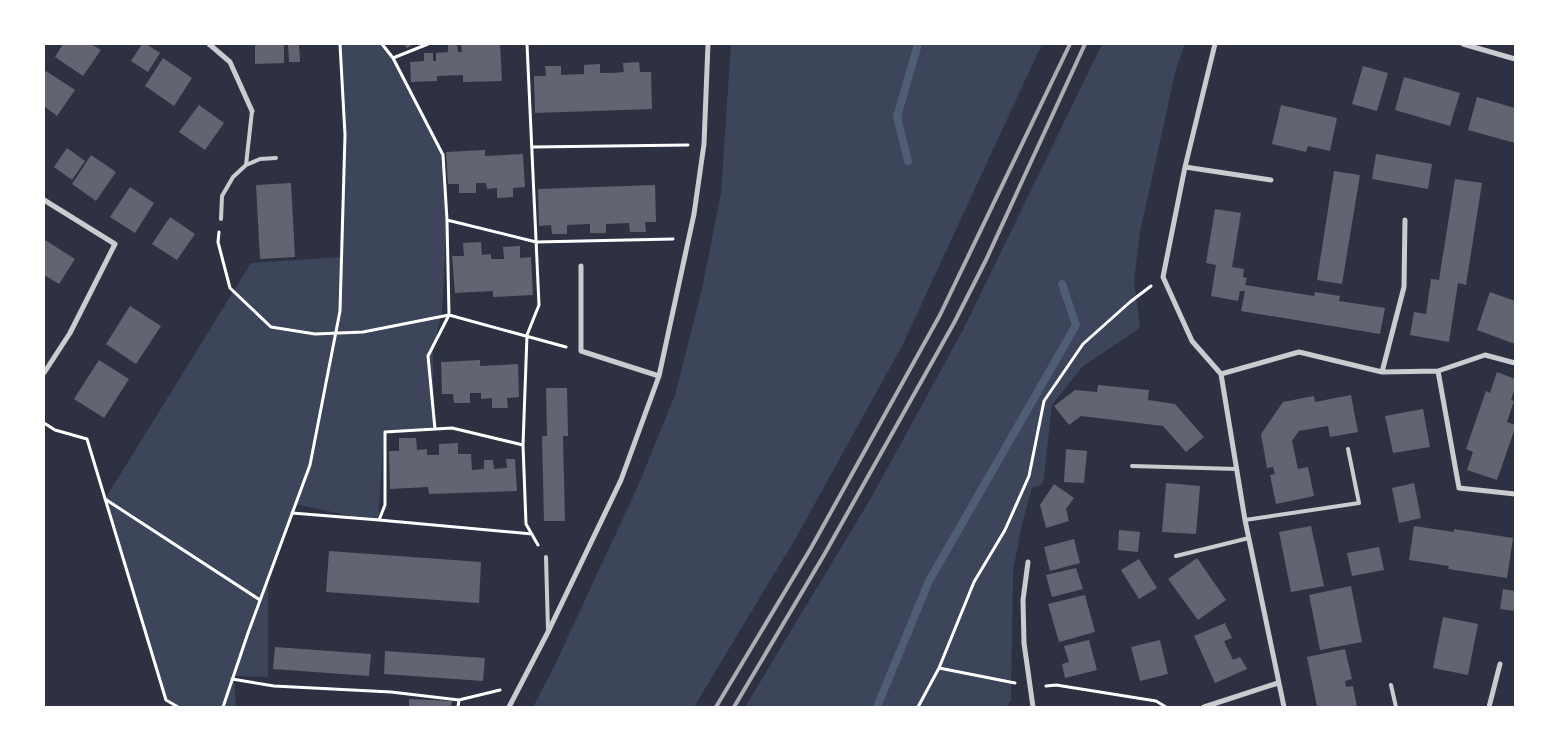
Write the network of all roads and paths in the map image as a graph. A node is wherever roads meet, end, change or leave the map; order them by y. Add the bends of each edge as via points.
1 (209, 44) edge
2 (340, 44) edge
3 (382, 44) edge
4 (428, 44) edge
5 (527, 44) edge
6 (708, 44) edge
7 (1215, 44) edge
8 (1463, 44) edge
9 (1475, 45) edge
10 (393, 58) junction
11 (1515, 59) edge
12 (252, 111) joint
13 (704, 144) junction
14 (532, 147) junction
15 (276, 158) dead end
16 (246, 164) junction
17 (1186, 167) junction
18 (1272, 180) dead end
19 (44, 200) edge
20 (221, 219) joint
21 (446, 220) junction
22 (1405, 220) dead end
23 (689, 239) junction
24 (536, 242) junction
25 (581, 266) dead end
26 (1163, 277) junction
27 (448, 315) junction
28 (336, 333) junction
29 (527, 335) junction
30 (581, 351) junction
31 (1515, 364) edge
32 (1438, 371) junction
33 (1382, 372) junction
34 (44, 373) edge
35 (1221, 374) junction
36 (659, 376) junction
37 (44, 423) edge
38 (435, 429) junction
39 (523, 445) junction
40 (1348, 449) dead end
41 (1132, 466) dead end
42 (1237, 469) junction
43 (1515, 494) edge
44 (105, 499) junction
45 (292, 513) junction
46 (379, 520) junction
47 (1245, 520) junction
48 (532, 534) junction
49 (1248, 538) junction
50 (1176, 556) dead end
51 (546, 557) joint
52 (1028, 562) dead end
53 (260, 600) junction
54 (548, 632) junction
55 (1500, 664) dead end
56 (939, 668) junction
57 (232, 679) junction
58 (1278, 683) junction
59 (520, 685) junction
60 (1391, 685) dead end
61 (1030, 686) junction
62 (459, 700) junction
63 (178, 707) edge
64 (223, 707) edge
65 (458, 707) edge
66 (509, 707) edge
67 (918, 707) edge
68 (1033, 707) edge
69 (1166, 707) edge
70 (1204, 707) edge
71 (1284, 707) edge
72 (1396, 707) edge
73 (1489, 707) edge

1 - 12 street via 230,62
2 - 28 path via 344,135 340,311
3 - 10 path
4 - 10 path
5 - 14 path
6 - 13 street
7 - 17 street
8 - 9 street
9 - 11 street
10 - 21 path via 443,155
12 - 16 lane
13 - 14 path
13 - 23 street
14 - 24 path
15 - 16 lane
16 - 20 lane via 233,177 222,196
17 - 18 street
17 - 26 street
19 - 34 street via 115,244 70,333
20 - 28 path via 218,242 230,288 271,327 314,334
21 - 24 path
21 - 27 path
22 - 33 street via 1404,287
23 - 24 path
23 - 36 street
24 - 29 path via 539,306
25 - 30 street
26 - 35 street via 1192,341
26 - 56 path via 1083,344 1044,401 1028,476 1005,530 974,582
27 - 28 path via 363,332
27 - 29 path
27 - 38 path via 428,356
28 - 45 path via 310,465
29 - 30 path
29 - 39 path
30 - 36 street
31 - 32 street via 1484,355
32 - 33 street
32 - 43 street via 1459,488
33 - 35 street via 1299,352
35 - 42 street
36 - 54 street via 621,480
37 - 44 path via 55,430 87,439
38 - 39 path via 452,428
38 - 46 path via 385,432 385,505
39 - 48 path via 526,524
40 - 47 lane via 1359,503
41 - 42 lane
42 - 47 street
44 - 53 path
44 - 63 path via 166,700
45 - 46 path
45 - 53 path
46 - 48 path
47 - 49 street
48 - 51 path
49 - 50 lane
49 - 58 street
51 - 54 lane
52 - 61 street via 1023,600 1024,644
53 - 57 path
54 - 59 street
55 - 73 street
56 - 61 path
56 - 67 path
57 - 62 path via 274,686 391,692
57 - 64 path
58 - 70 street
58 - 71 street
59 - 62 path
59 - 66 street
60 - 72 lane
61 - 68 street
61 - 69 path via 1056,684 1156,701
62 - 65 path

